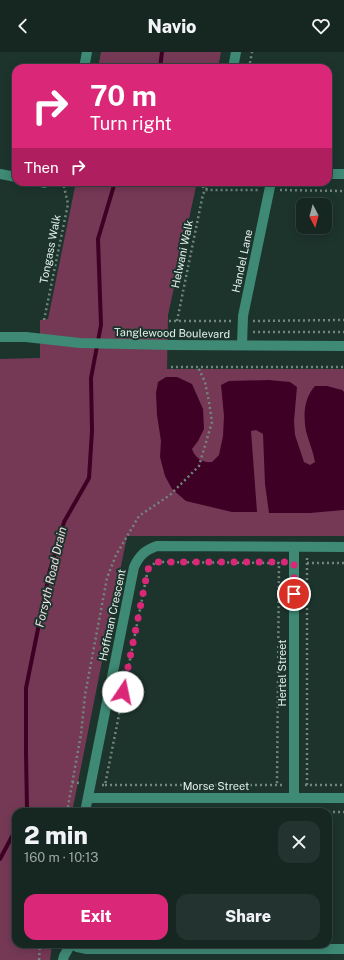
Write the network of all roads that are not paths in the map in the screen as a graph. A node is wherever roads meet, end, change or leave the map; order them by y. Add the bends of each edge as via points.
1 (87, 52) edge
2 (236, 52) edge
3 (85, 64) edge
4 (234, 64) edge
5 (332, 174) edge
6 (344, 174) edge
7 (1, 177) edge
8 (12, 177) edge
9 (271, 186) edge
10 (0, 337) edge
11 (242, 345) junction
12 (344, 346) edge
13 (294, 547) junction
14 (344, 547) edge
15 (88, 798) junction
16 (294, 798) junction
17 (344, 798) edge
18 (86, 808) edge
19 (69, 948) edge
20 (82, 948) edge
21 (298, 949) junction
22 (344, 949) edge
23 (63, 960) edge
24 (297, 960) edge

1 - 3 street
2 - 4 street
5 - 6 street
7 - 8 street
9 - 11 street, Handel Lane via 243,316
10 - 11 street, Tanglewood Boulevard via 80,343
11 - 12 street, Tanglewood Boulevard
13 - 14 street, Hoffman Crescent
13 - 15 street, Hoffman Crescent via 157,546 138,559 134,567
13 - 16 street, Hertel Street
15 - 16 street, Morse Street
15 - 18 street, Hoffman Crescent
16 - 17 street, Morse Street
19 - 23 street
20 - 21 street
21 - 22 street
21 - 24 street

